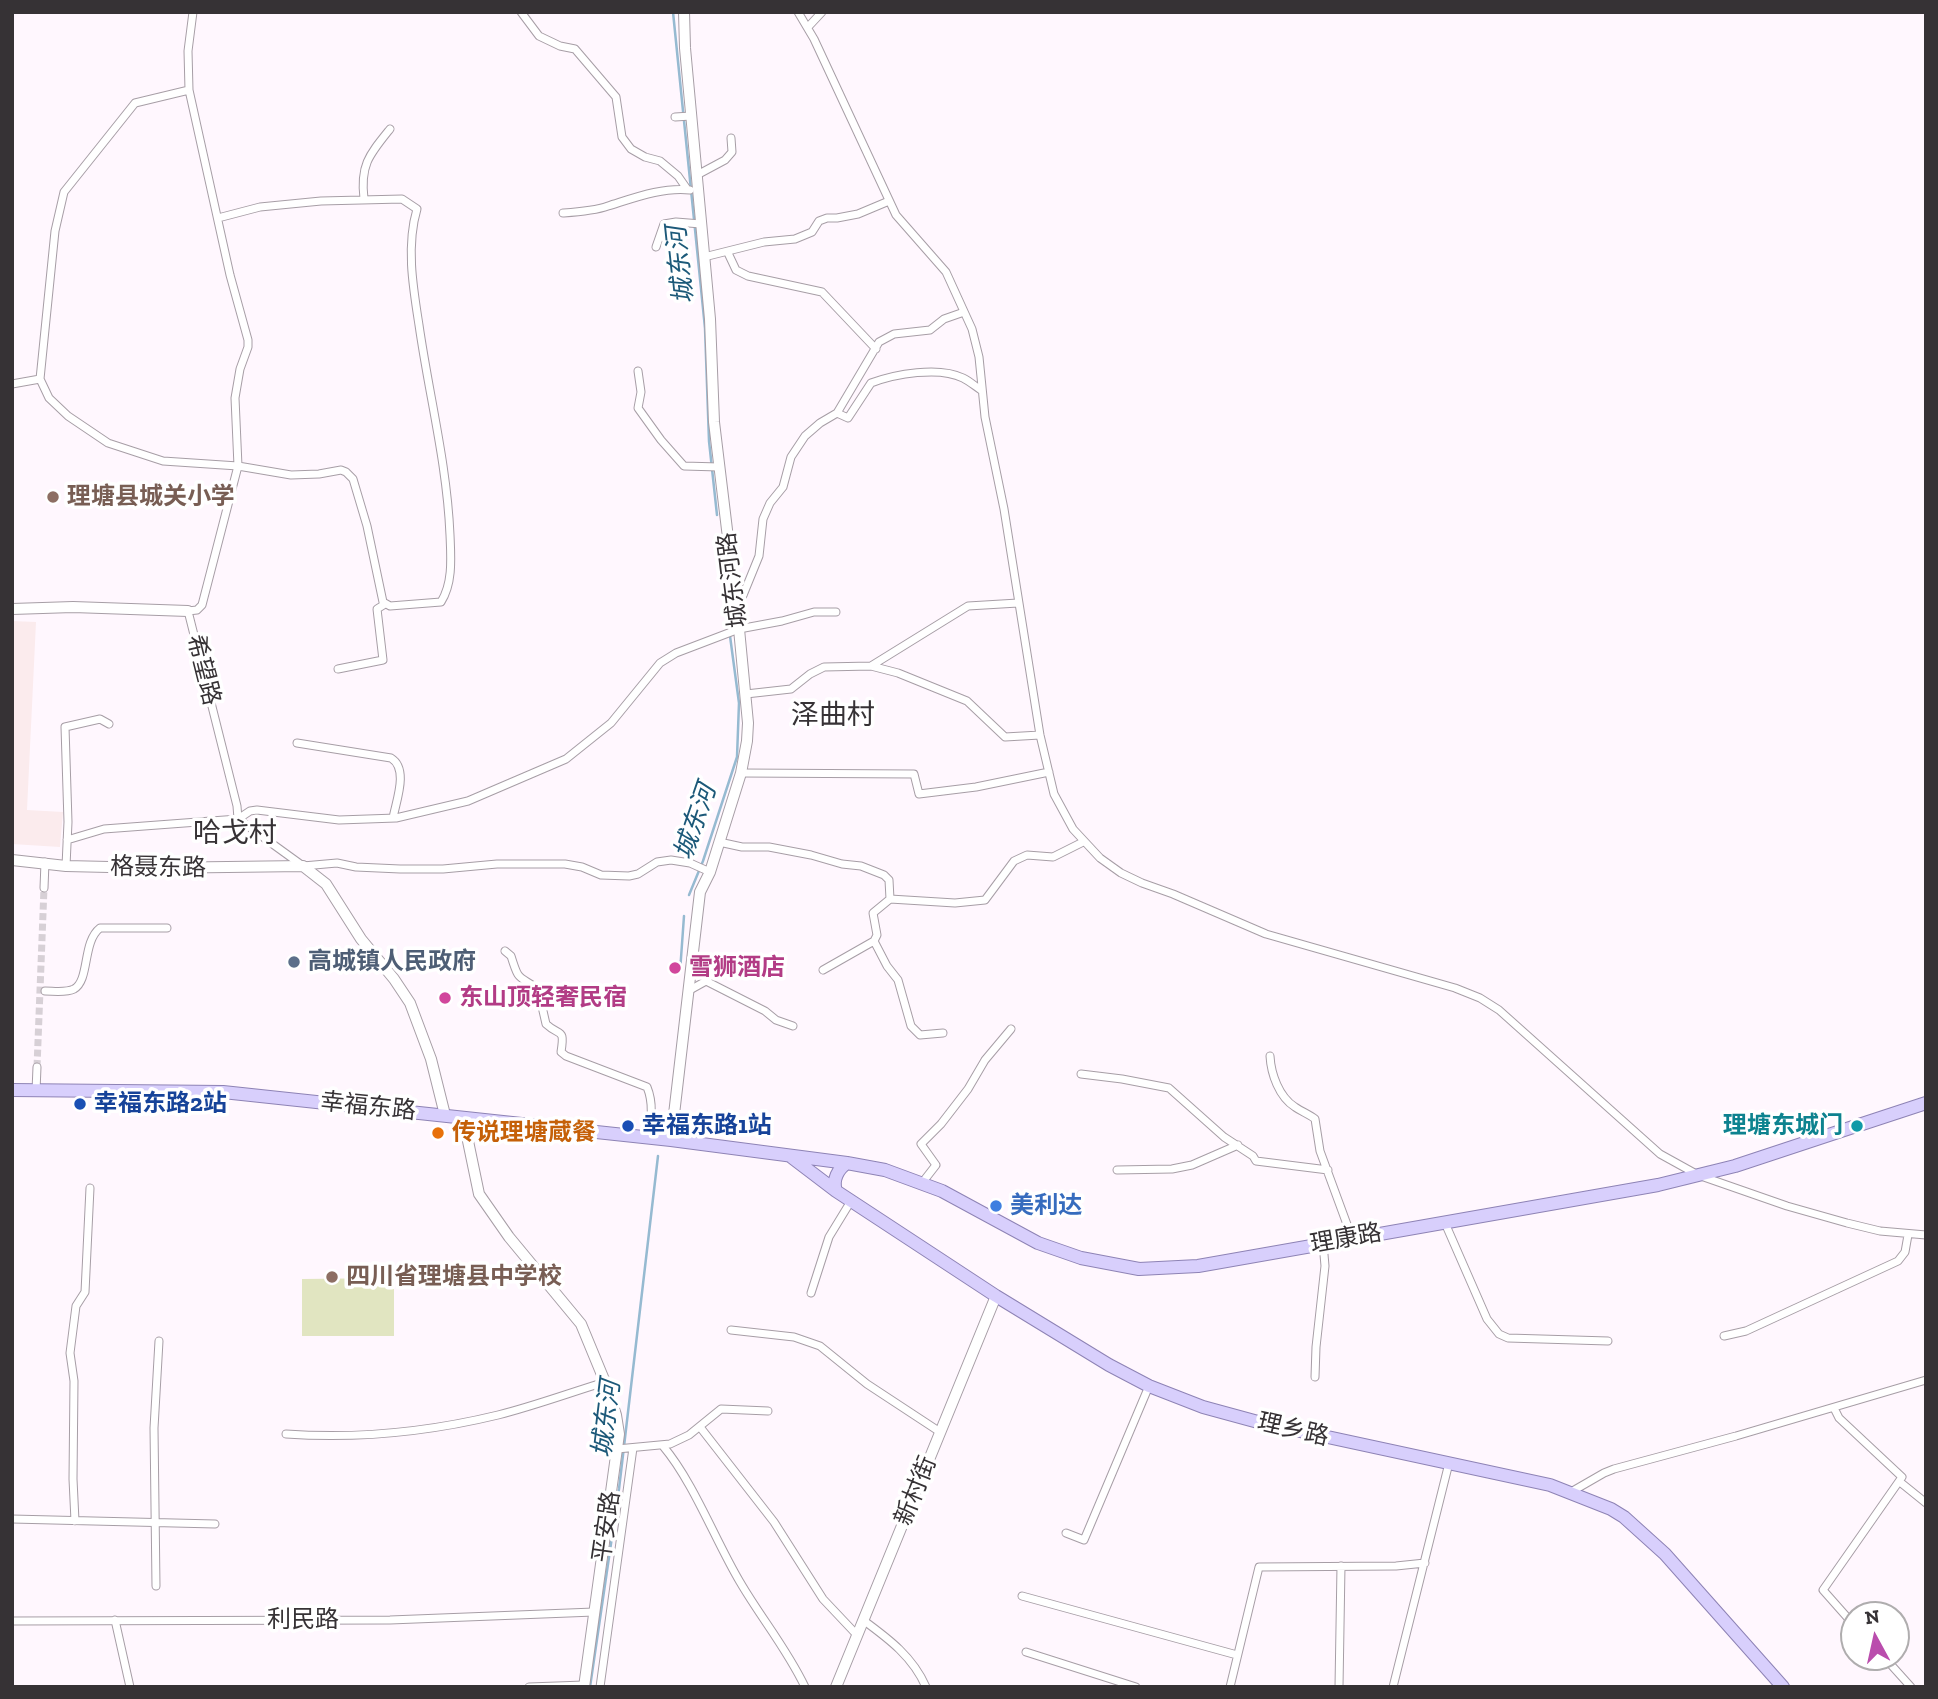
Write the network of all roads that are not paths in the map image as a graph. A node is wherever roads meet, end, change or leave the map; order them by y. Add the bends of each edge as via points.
1 (194, 12) edge
2 (521, 12) edge
3 (684, 12) edge
4 (798, 12) edge
5 (822, 12) edge
6 (808, 27) junction
7 (189, 90) junction
8 (691, 116) junction
9 (675, 117) dead end
10 (390, 129) dead end
11 (731, 138) dead end
12 (697, 176) junction
13 (693, 190) junction
14 (364, 199) junction
15 (889, 201) junction
16 (564, 213) dead end
17 (218, 218) junction
18 (695, 223) junction
19 (656, 247) dead end
20 (728, 253) junction
21 (704, 257) junction
22 (964, 312) junction
23 (876, 349) junction
24 (638, 371) dead end
25 (40, 379) junction
26 (12, 384) edge
27 (981, 390) junction
28 (837, 413) junction
29 (239, 466) junction
30 (719, 467) junction
31 (1018, 603) junction
32 (385, 604) junction
33 (12, 609) edge
34 (737, 610) junction
35 (188, 611) junction
36 (836, 612) dead end
37 (737, 630) junction
38 (871, 666) junction
39 (338, 669) dead end
40 (746, 694) junction
41 (109, 724) dead end
42 (1040, 735) junction
43 (297, 743) dead end
44 (1049, 772) junction
45 (740, 773) junction
46 (393, 818) junction
47 (238, 819) junction
48 (67, 840) junction
49 (719, 842) junction
50 (1083, 842) junction
51 (12, 860) edge
52 (46, 862) junction
53 (66, 866) junction
54 (303, 866) junction
55 (707, 871) junction
56 (44, 888) tunnel mouth
57 (890, 899) junction
58 (167, 928) dead end
59 (874, 941) junction
60 (505, 951) dead end
61 (823, 970) dead end
62 (45, 991) dead end
63 (687, 991) junction
64 (793, 1026) dead end
65 (1012, 1029) dead end
66 (943, 1033) dead end
67 (1270, 1056) dead end
68 (37, 1067) tunnel mouth
69 (1081, 1074) dead end
70 (12, 1090) edge
71 (36, 1091) junction
72 (1926, 1103) edge
73 (445, 1115) junction
74 (463, 1117) junction
75 (648, 1138) junction
76 (671, 1140) junction
77 (1238, 1145) junction
78 (790, 1156) junction
79 (847, 1163) junction
80 (1117, 1170) dead end
81 (1328, 1170) junction
82 (1698, 1175) junction
83 (922, 1184) junction
84 (90, 1188) dead end
85 (836, 1191) junction
86 (851, 1201) junction
87 (1445, 1223) junction
88 (1908, 1235) junction
89 (1926, 1235) edge
90 (1352, 1238) junction
91 (1323, 1243) junction
92 (811, 1293) dead end
93 (996, 1296) junction
94 (732, 1330) dead end
95 (1724, 1336) dead end
96 (1608, 1340) dead end
97 (159, 1341) dead end
98 (1315, 1377) dead end
99 (1926, 1380) edge
100 (605, 1382) junction
101 (1149, 1386) junction
102 (1834, 1408) junction
103 (768, 1411) dead end
104 (700, 1427) junction
105 (940, 1432) junction
106 (286, 1434) dead end
107 (663, 1446) junction
108 (624, 1449) junction
109 (1449, 1463) junction
110 (1900, 1482) junction
111 (1571, 1492) junction
112 (1926, 1503) edge
113 (12, 1519) edge
114 (75, 1521) junction
115 (155, 1523) junction
116 (215, 1524) dead end
117 (1066, 1534) dead end
118 (1425, 1563) junction
119 (1341, 1566) junction
120 (156, 1586) dead end
121 (1022, 1595) dead end
122 (1840, 1609) edge
123 (594, 1612) junction
124 (115, 1620) junction
125 (863, 1620) junction
126 (12, 1621) edge
127 (858, 1635) junction
128 (1026, 1652) dead end
129 (1237, 1655) junction
130 (1897, 1671) edge
131 (584, 1686) edge
132 (130, 1687) edge
133 (528, 1687) edge
134 (600, 1687) edge
135 (805, 1687) edge
136 (836, 1687) edge
137 (926, 1687) edge
138 (1136, 1687) edge
139 (1230, 1687) edge
140 (1339, 1687) edge
141 (1393, 1687) edge
142 (1783, 1687) edge
143 (1911, 1687) edge

1 - 7 street
2 - 13 street via 539,36 575,50 616,97 622,137 631,149 660,161
3 - 8 street, 城东河路
4 - 6 street
5 - 6 street
6 - 15 street
7 - 17 street
7 - 25 street via 135,103 64,192 55,231
8 - 9 street
8 - 12 street, 城东河路
10 - 14 street via 366,161
11 - 12 street via 732,152 725,160
12 - 13 street, 城东河路
13 - 16 street via 643,195
13 - 18 street, 城东河路
14 - 17 street via 282,204
14 - 32 street via 402,199 417,209 412,242 415,297 450,527 450,576 441,602
15 - 20 street via 858,214 818,221 811,232 795,239
15 - 22 street via 915,239 946,272
17 - 29 street via 248,340 235,398
18 - 19 street via 664,224
18 - 21 street, 城东河路
20 - 21 street
20 - 23 street via 736,270 748,276 822,292
21 - 30 street, 城东河路
22 - 23 street via 930,330 894,334
22 - 27 street via 979,356
23 - 28 street
24 - 30 street via 638,408 661,440 684,466
25 - 26 street
25 - 29 street via 49,398 68,416 108,443 163,461
27 - 28 street via 961,376 911,373 871,383 848,418
27 - 31 street
28 - 34 street via 805,436 791,457 783,487 762,519 759,555
29 - 32 street via 291,475 341,470 350,475
29 - 35 street via 202,605
30 - 34 street, 城东河路
31 - 38 street via 968,606
31 - 42 street
32 - 39 street via 377,609 383,660
33 - 35 street, 希望路
34 - 37 street, 城东河路
35 - 47 street, 希望路
36 - 37 street via 814,612
37 - 40 street, 城东河路
37 - 46 street via 660,663 611,723 566,759 468,801
38 - 40 street via 824,667 791,689
38 - 42 street via 967,701 1005,737
40 - 45 street, 城东河路 via 747,741
41 - 48 street via 100,719 65,727
42 - 44 street
43 - 46 street via 396,761 401,773
44 - 45 street via 919,794 914,774
44 - 50 street via 1058,804
45 - 49 street, 城东河路
46 - 47 street via 339,820 257,810
47 - 48 street via 104,829
47 - 54 street
48 - 53 street
49 - 55 street, 城东河路
49 - 57 street via 861,866 889,880
50 - 57 street via 1054,857 1027,855 1014,861 985,900
50 - 82 street via 1121,873 1231,920 1480,998 1660,1154
51 - 52 street, 格聂东路
52 - 53 street, 格聂东路
52 - 56 street
53 - 54 street, 格聂东路
54 - 55 street via 337,863 443,869 565,864 601,875 629,876 663,860
54 - 73 street via 326,884 410,1003
55 - 63 street, 城东河路
57 - 59 street via 873,913
58 - 62 street via 100,928 91,939 78,985 71,990
59 - 61 street
59 - 66 street via 901,987 913,1029 920,1035
60 - 75 street via 520,979 538,989 546,1024 563,1038 561,1052 647,1087 652,1114
63 - 64 street via 706,981
63 - 76 street, 城东河路
65 - 83 street via 921,1144 936,1166
67 - 81 street via 1271,1072 1285,1098 1315,1119
68 - 71 street
69 - 77 street via 1169,1087
70 - 71 main road, 幸福东路
71 - 73 main road, 幸福东路 via 223,1093
72 - 82 main road, 理康路
73 - 74 main road, 幸福东路
74 - 75 main road, 幸福东路
74 - 100 street, 平安路 via 483,1200 575,1314
75 - 76 main road, 幸福东路
76 - 78 main road, 幸福东路
77 - 80 street via 1172,1170
77 - 81 street via 1256,1161
78 - 79 main road, 幸福东路
78 - 85 main road, 理乡路
79 - 83 main road, 理康路 via 885,1170
79 - 85 main road via 835,1180
81 - 90 street
82 - 87 main road, 理康路
82 - 88 street via 1798,1209
83 - 91 main road, 理康路 via 1038,1243 1113,1266 1175,1268
84 - 114 street via 85,1292 76,1306 70,1353
85 - 86 main road, 理乡路
86 - 92 street via 830,1237
86 - 93 main road, 理乡路
87 - 90 main road, 理康路
87 - 96 street via 1488,1320 1499,1334
88 - 89 street
88 - 95 street via 1898,1261 1746,1331
90 - 91 main road, 理康路
91 - 98 street
93 - 101 main road, 理乡路
93 - 105 street, 新村街
94 - 105 street via 794,1337 820,1346 867,1384
97 - 115 street
99 - 102 street
100 - 106 street via 499,1415 422,1430 335,1438
100 - 108 street, 平安路
101 - 109 main road, 理乡路 via 1230,1415
101 - 117 street via 1084,1540
102 - 110 street via 1839,1418 1901,1473
102 - 111 street via 1614,1469
103 - 104 street via 721,1409
104 - 107 street
104 - 127 street via 774,1522 823,1599
105 - 125 street, 新村街
107 - 108 street
107 - 135 street via 740,1583 792,1658
108 - 123 street, 平安路
108 - 134 street
109 - 111 main road, 理乡路
109 - 118 street
110 - 112 street
110 - 122 street via 1823,1590
111 - 142 main road, 理乡路 via 1611,1509 1641,1532
113 - 114 street
114 - 115 street
115 - 116 street
115 - 120 street
118 - 119 street
118 - 141 street
119 - 129 street via 1259,1567
119 - 140 street
121 - 129 street
123 - 124 street, 利民路 via 390,1620
123 - 131 street, 平安路
124 - 126 street, 利民路
124 - 132 street
125 - 127 street, 新村街
125 - 137 street via 910,1660
127 - 136 street, 新村街
128 - 138 street
129 - 139 street
130 - 143 street
131 - 133 street

